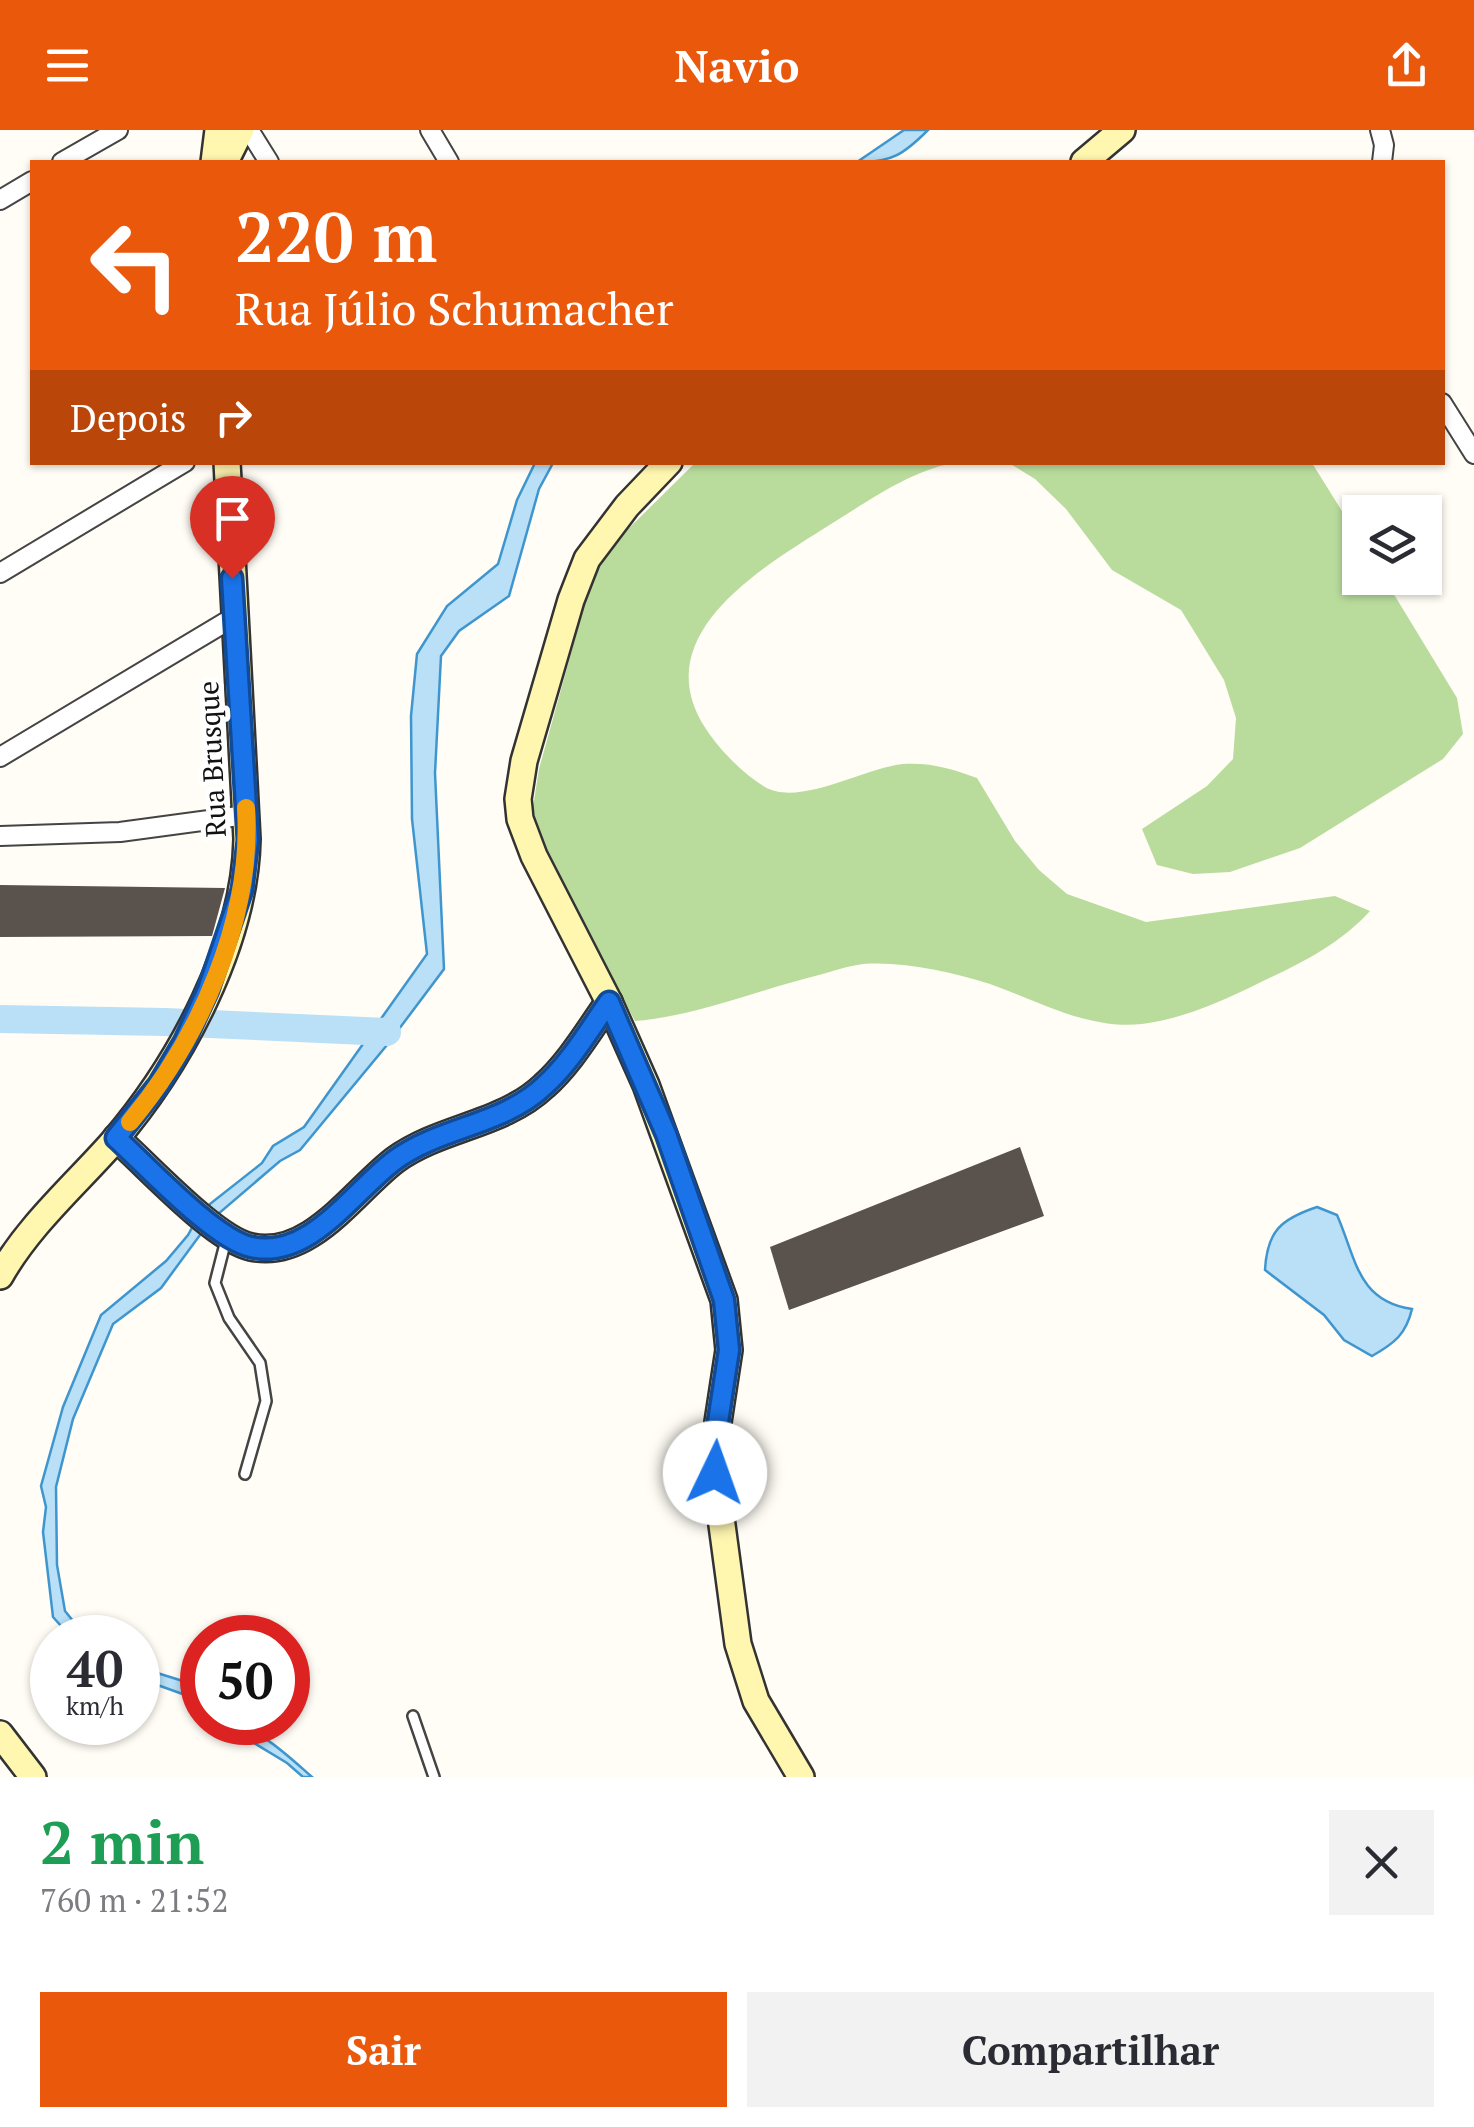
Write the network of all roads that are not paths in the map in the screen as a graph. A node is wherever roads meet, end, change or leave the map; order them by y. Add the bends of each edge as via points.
1 (118, 130) edge
2 (218, 130) edge
3 (241, 130) edge
4 (249, 130) edge
5 (430, 130) edge
6 (1122, 130) edge
7 (1380, 130) edge
8 (66, 160) edge
9 (214, 160) edge
10 (226, 160) edge
11 (268, 160) edge
12 (448, 160) edge
13 (1086, 160) edge
14 (1382, 160) edge
15 (30, 181) edge
16 (0, 200) edge
17 (1445, 408) edge
18 (1474, 454) edge
19 (179, 465) edge
20 (227, 465) edge
21 (666, 465) edge
22 (0, 573) edge
23 (234, 617) junction
24 (0, 758) edge
25 (246, 814) junction
26 (0, 836) edge
27 (609, 1002) junction
28 (116, 1138) junction
29 (213, 1225) junction
30 (0, 1276) edge
31 (245, 1474) dead end
32 (412, 1716) dead end
33 (0, 1734) edge
34 (33, 1777) edge
35 (434, 1777) edge
36 (800, 1777) edge

1 - 8 street
2 - 9 main road
3 - 10 main road
4 - 11 street
5 - 12 street
6 - 13 main road
7 - 14 street
15 - 16 street
17 - 18 street
19 - 22 street
20 - 23 main road, Rua Brusque
21 - 27 main road via 587,558 520,780 526,837
23 - 24 street
23 - 25 main road, Rua Brusque
25 - 26 street via 120,832
25 - 28 main road, Rua Brusque via 242,890 208,990 159,1084
27 - 29 main road via 564,1064 524,1102 413,1148 297,1242 254,1248
27 - 36 main road via 666,1134 724,1300 729,1350 715,1473 738,1644 756,1701
28 - 29 main road
28 - 30 main road, Rua Brusque via 24,1239
29 - 31 lane via 215,1282 229,1318 260,1362 266,1401
32 - 35 lane
33 - 34 main road

